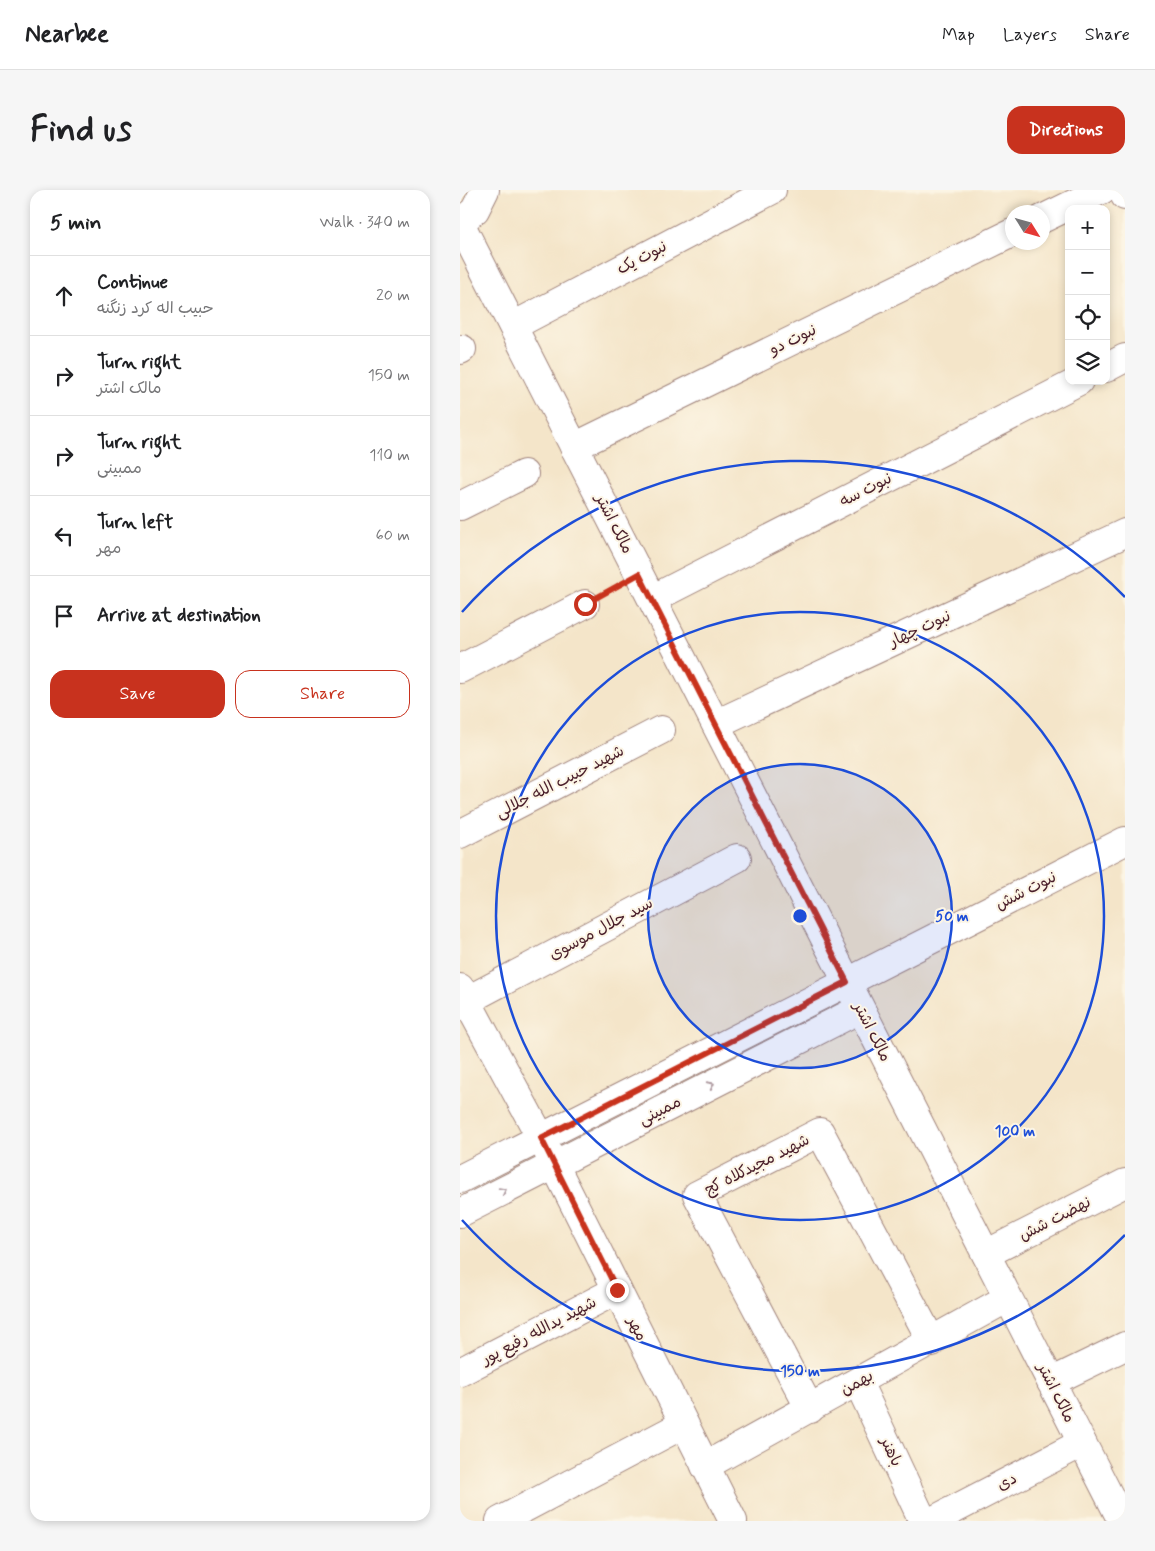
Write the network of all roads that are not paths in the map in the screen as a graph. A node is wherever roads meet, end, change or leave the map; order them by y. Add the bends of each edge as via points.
1 (485, 190) edge
2 (772, 190) edge
3 (1102, 190) edge
4 (1122, 190) edge
5 (1125, 196) edge
6 (1050, 215) edge
7 (460, 223) edge
8 (1005, 236) edge
9 (513, 326) junction
10 (1125, 358) edge
11 (1110, 366) edge
12 (1071, 385) edge
13 (574, 447) junction
14 (524, 474) dead end
15 (460, 506) edge
16 (1125, 533) edge
17 (652, 598) junction
18 (585, 604) road end
19 (460, 669) edge
20 (716, 724) junction
21 (661, 730) dead end
22 (460, 834) edge
23 (1125, 841) edge
24 (737, 858) dead end
25 (847, 982) junction
26 (462, 997) edge
27 (860, 1009) junction
28 (541, 1138) junction
29 (554, 1165) junction
30 (460, 1179) edge
31 (1125, 1183) edge
32 (460, 1213) edge
33 (986, 1254) junction
34 (617, 1290) junction
35 (1008, 1298) junction
36 (932, 1342) junction
37 (1125, 1346) edge
38 (460, 1372) edge
39 (858, 1382) junction
40 (1050, 1382) junction
41 (810, 1408) junction
42 (684, 1424) junction
43 (1082, 1443) junction
44 (705, 1466) junction
45 (500, 1521) edge
46 (733, 1521) edge
47 (923, 1521) edge
48 (932, 1521) edge
49 (1122, 1521) edge

1 - 7 street via 475,210
2 - 9 street, نبوت یک
3 - 6 street
4 - 5 street
7 - 9 street, مالک اشتر
8 - 13 street, نبوت دو
9 - 13 street, مالک اشتر
10 - 11 street
12 - 17 street, نبوت سه
13 - 17 street, مالک اشتر
14 - 15 street
16 - 20 street, نبوت چهار
17 - 20 street, مالک اشتر
18 - 19 street
20 - 25 street, مالک اشتر
21 - 22 street, شهید حبیب الله جلالی
23 - 25 street, نبوت شش
24 - 26 street, سید جلال موسوی
25 - 27 street, مالک اشتر
25 - 28 street, ممبینی
26 - 28 street, مهر
29 -> 27 street, ممبینی
27 - 33 street, مالک اشتر
28 - 29 street, مهر
28 - 30 street, ممبینی
32 -> 29 street, ممبینی
29 - 34 street, مهر
31 - 33 street, نهضت شش
33 - 35 street, مالک اشتر
34 - 38 street, شهید یدالله رفیع پور
34 - 42 street, مهر
35 - 36 street, بهمن
35 - 40 street, مالک اشتر
36 - 39 street, بهمن
36 - 41 street, شهید مجیدکلاه کج via 820,1132 697,1196
37 - 40 street
39 - 41 street, بهمن
39 - 47 street, باهنر
40 - 43 street, مالک اشتر
41 - 44 street, بهمن
42 - 44 street, مهر
42 - 45 street
43 - 48 street, دی
43 - 49 street, مالک اشتر
44 - 46 street, مهر

